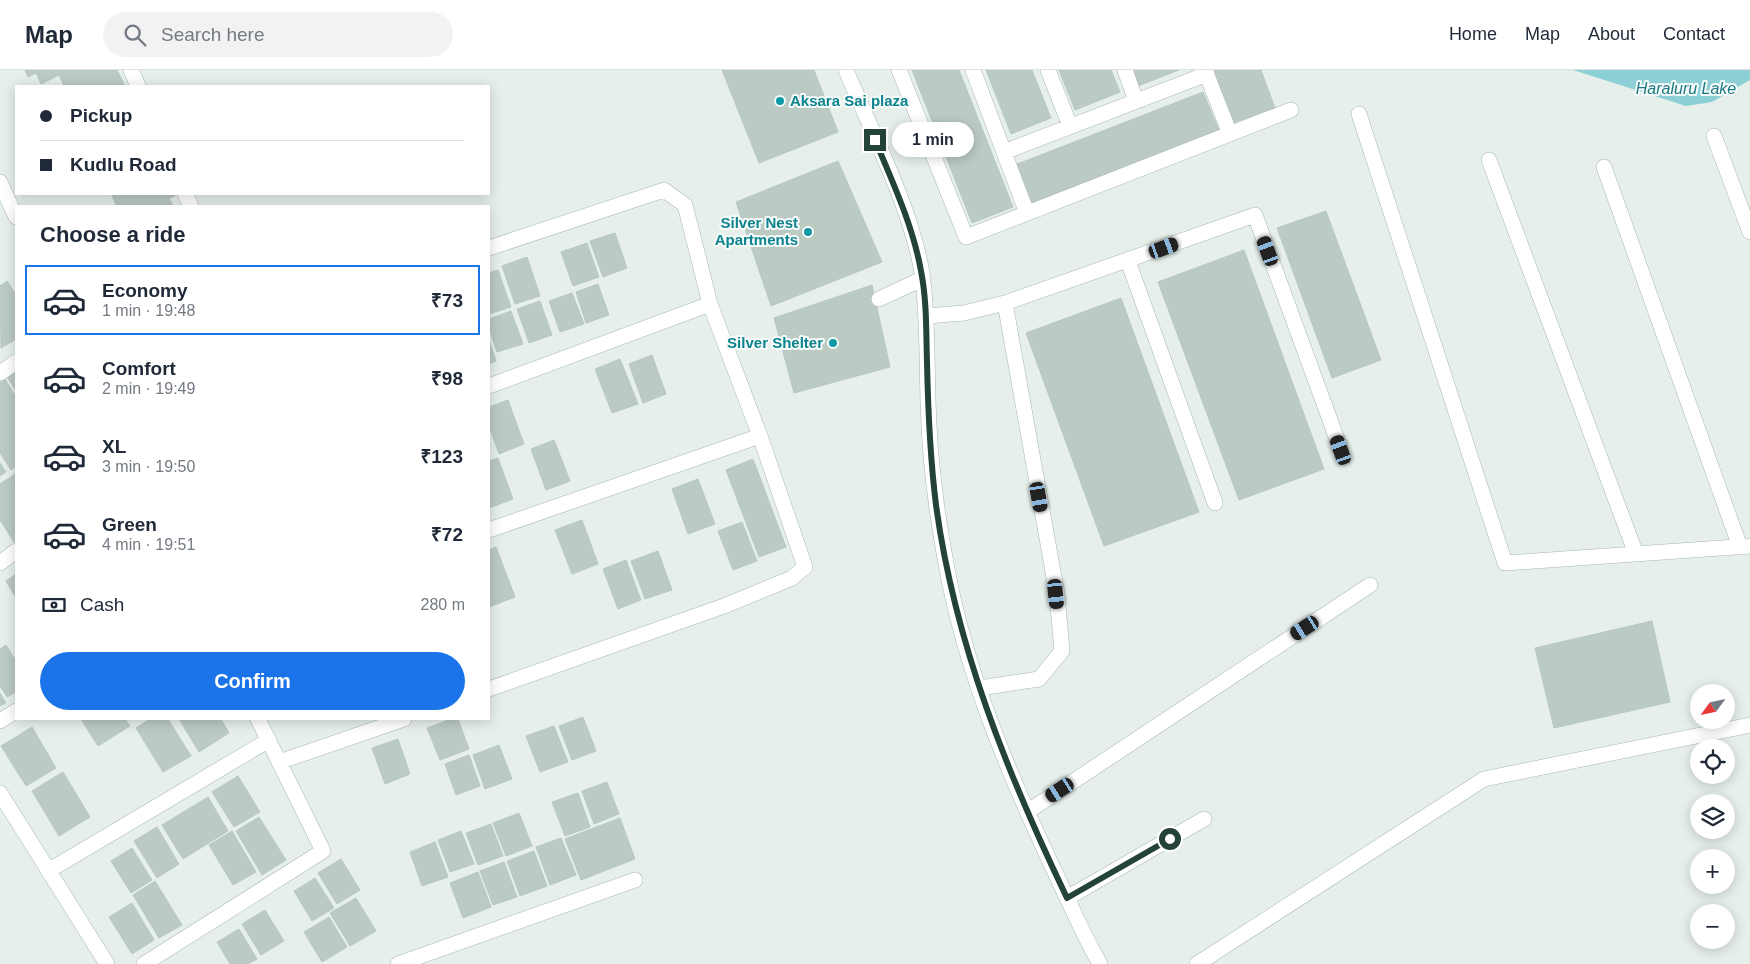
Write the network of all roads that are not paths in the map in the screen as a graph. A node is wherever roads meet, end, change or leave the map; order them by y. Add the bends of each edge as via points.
1 (131, 70) edge
2 (846, 70) edge
3 (899, 70) edge
4 (973, 70) edge
5 (1048, 70) edge
6 (1125, 70) edge
7 (1206, 72) edge
8 (138, 85) edge
9 (1136, 101) junction
10 (1291, 110) dead end
11 (1359, 114) dead end
12 (1070, 126) junction
13 (1230, 134) junction
14 (1714, 136) dead end
15 (1004, 152) junction
16 (1488, 160) dead end
17 (1604, 167) dead end
18 (0, 182) edge
19 (1027, 213) junction
20 (15, 215) edge
21 (1750, 232) edge
22 (490, 248) edge
23 (1128, 261) junction
24 (922, 279) junction
25 (878, 299) dead end
26 (1005, 303) junction
27 (710, 304) junction
28 (926, 316) junction
29 (15, 363) edge
30 (0, 373) edge
31 (490, 386) edge
32 (760, 436) junction
33 (1341, 450) dead end
34 (1215, 502) dead end
35 (490, 530) edge
36 (1745, 546) edge
37 (15, 552) edge
38 (1636, 554) junction
39 (0, 563) edge
40 (1370, 585) dead end
41 (980, 688) junction
42 (490, 689) edge
43 (15, 712) edge
44 (259, 720) edge
45 (401, 720) edge
46 (0, 721) edge
47 (1750, 725) edge
48 (269, 740) junction
49 (279, 762) junction
50 (0, 792) edge
51 (1027, 812) junction
52 (1204, 819) dead end
53 (48, 871) junction
54 (635, 880) dead end
55 (1067, 898) junction
56 (107, 964) edge
57 (144, 964) edge
58 (398, 964) edge
59 (1100, 964) edge
60 (1197, 964) edge

1 - 8 street
2 - 24 street via 897,193 913,238
3 - 19 street via 966,237
4 - 15 street
5 - 12 street
6 - 9 street
7 - 9 street
7 - 13 street
9 - 12 street
10 - 13 street
11 - 38 street via 1505,563
12 - 15 street
13 - 19 street
14 - 21 street
15 - 19 street
16 - 38 street
17 - 36 street
18 - 20 street
22 - 27 street via 664,190 686,205
23 - 26 street
23 - 33 street via 1255,215
23 - 34 street
24 - 25 street
24 - 28 street
26 - 28 street via 964,313
26 - 41 street via 1056,594 1062,651 1039,679
27 - 31 street
27 - 32 street
28 - 41 street via 929,426 936,505 947,570 966,648
29 - 30 street
32 - 35 street
32 - 42 street via 806,567 792,578 724,606
36 - 38 street
37 - 39 street
40 - 51 street
41 - 51 street via 994,732
43 - 46 street
44 - 48 street
45 - 49 street
47 - 60 street via 1484,780
48 - 49 street
48 - 53 street
49 - 57 street via 323,851
50 - 53 street
51 - 55 street
52 - 55 street
53 - 56 street
54 - 58 street
55 - 59 street

